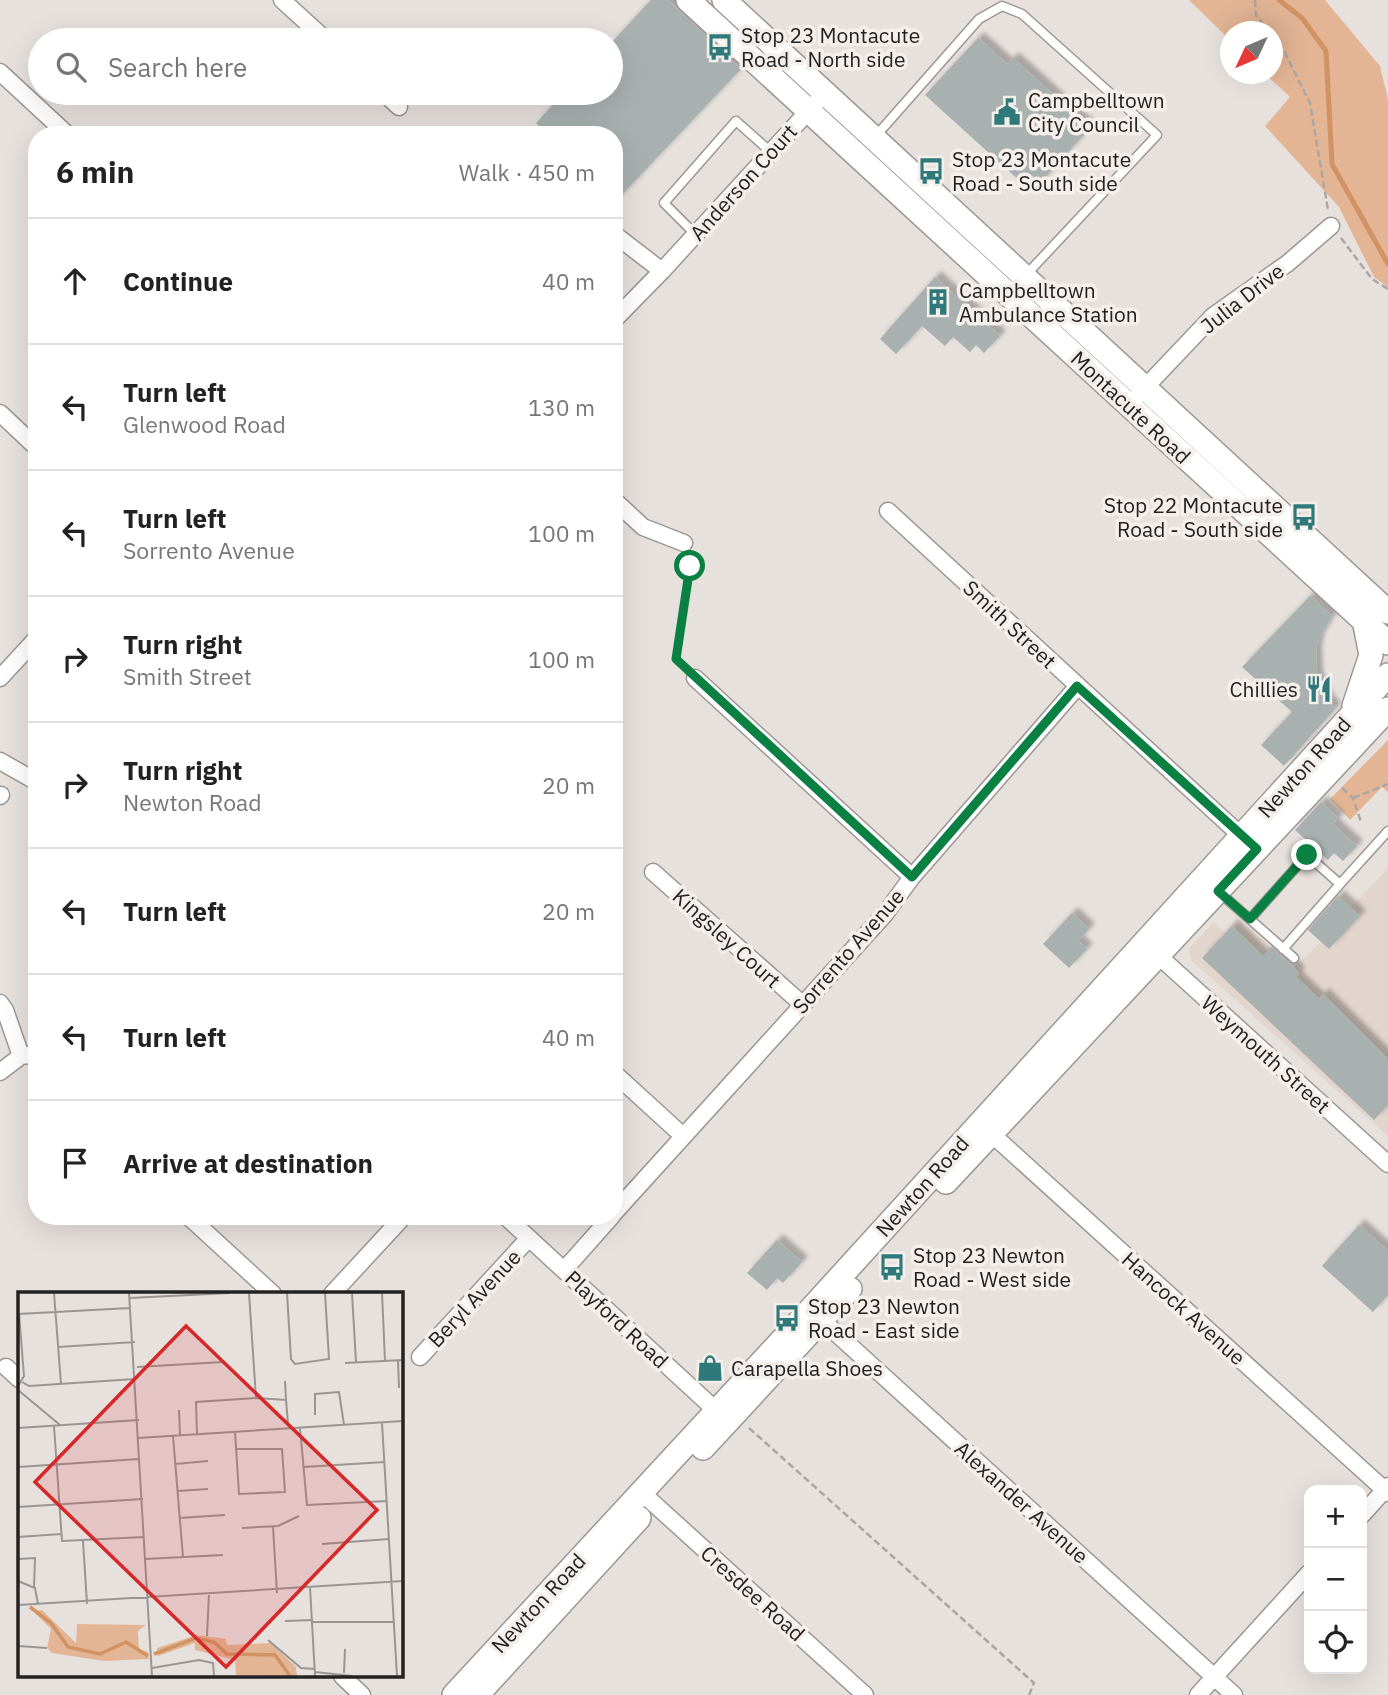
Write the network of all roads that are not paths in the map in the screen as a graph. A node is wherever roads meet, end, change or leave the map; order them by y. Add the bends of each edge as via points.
1 (282, 0) edge
2 (688, 0) edge
3 (724, 0) edge
4 (313, 28) edge
5 (0, 72) edge
6 (28, 98) edge
7 (817, 102) junction
8 (36, 105) edge
9 (58, 126) edge
10 (873, 139) junction
11 (771, 153) junction
12 (1331, 226) road end
13 (696, 235) junction
14 (623, 241) edge
15 (662, 271) junction
16 (1024, 277) junction
17 (623, 311) edge
18 (1137, 396) junction
19 (0, 413) edge
20 (28, 439) edge
21 (623, 508) edge
22 (888, 511) dead end
23 (684, 543) dead end
24 (1382, 603) edge
25 (1364, 620) junction
26 (1388, 643) edge
27 (28, 648) edge
28 (1388, 675) edge
29 (0, 678) edge
30 (695, 678) road end
31 (1077, 686) junction
32 (1385, 714) edge
33 (1350, 716) junction
34 (0, 761) edge
35 (28, 777) edge
36 (1388, 831) edge
37 (1249, 842) junction
38 (653, 872) dead end
39 (912, 877) junction
40 (1340, 884) junction
41 (1218, 891) junction
42 (1250, 919) junction
43 (1283, 948) junction
44 (1151, 949) junction
45 (1294, 958) dead end
46 (0, 1003) edge
47 (802, 1004) junction
48 (28, 1053) edge
49 (28, 1056) edge
50 (0, 1072) edge
51 (623, 1081) edge
52 (986, 1128) junction
53 (683, 1136) junction
54 (1388, 1164) edge
55 (623, 1204) edge
56 (198, 1225) edge
57 (396, 1225) edge
58 (515, 1225) edge
59 (604, 1225) edge
60 (529, 1238) junction
61 (564, 1270) junction
62 (271, 1292) edge
63 (334, 1292) edge
64 (816, 1315) junction
65 (420, 1357) dead end
66 (6, 1367) dead end
67 (18, 1378) edge
68 (726, 1415) junction
69 (1387, 1490) edge
70 (647, 1497) junction
71 (1367, 1510) edge
72 (1304, 1579) edge
73 (1215, 1677) junction
74 (344, 1678) edge
75 (466, 1693) edge
76 (362, 1695) edge
77 (865, 1695) edge
78 (1198, 1695) edge
79 (1234, 1695) edge

1 - 4 street
2 - 7 main road, Montacute Road
3 - 7 main road, Montacute Road
5 - 6 street
7 - 10 main road, Montacute Road
7 - 11 street, Anderson Court
7 - 18 main road, Montacute Road
8 - 9 street
10 - 16 main road, Montacute Road
10 - 16 lane via 979,19 1002,6 1022,15 1157,135
11 - 13 street, Anderson Court
11 - 13 lane via 736,121 664,203
12 - 18 street, Julia Drive via 1213,316
13 - 15 street, Anderson Court
14 - 15 street
15 - 17 street, Anderson Court
16 - 18 main road, Montacute Road
18 - 24 main road, Montacute Road
18 - 25 main road, Montacute Road
19 - 20 street
21 - 23 street via 643,527
22 - 31 street, Smith Street
25 - 26 main road, Montacute Road
25 - 33 main road via 1371,655
27 - 29 street
28 - 33 main road, Newton Road
30 - 39 street
31 - 37 street, Smith Street
31 - 39 street, Sorrento Avenue
32 - 37 main road, Newton Road
33 - 37 main road, Newton Road
34 - 35 street
36 - 40 lane
37 - 41 main road, Newton Road
37 - 44 main road, Newton Road
38 - 47 street, Kingsley Court
39 - 47 street, Sorrento Avenue via 885,914
40 - 42 lane via 1307,855
40 - 43 lane
41 - 42 lane
41 - 44 main road, Newton Road
42 - 43 lane
43 - 45 lane
44 - 52 main road, Newton Road
44 - 54 street, Weymouth Street
46 - 48 street
47 - 53 street, Sorrento Avenue
49 - 50 street
51 - 53 street
52 - 64 main road, Newton Road
52 - 69 street, Hancock Avenue
53 - 55 street, Sorrento Avenue
56 - 62 street
57 - 63 street
58 - 60 street, Playford Road
59 - 61 street, Sorrento Avenue
60 - 61 street, Playford Road
60 - 65 street, Beryl Avenue
61 - 68 street, Playford Road
64 - 68 main road, Newton Road
64 - 73 street, Alexander Avenue
66 - 67 street
68 - 70 main road, Newton Road
69 - 71 street
70 - 75 main road, Newton Road
70 - 77 street, Cresdee Road
72 - 73 street
73 - 78 street
73 - 79 street, Alexander Avenue
74 - 76 street

